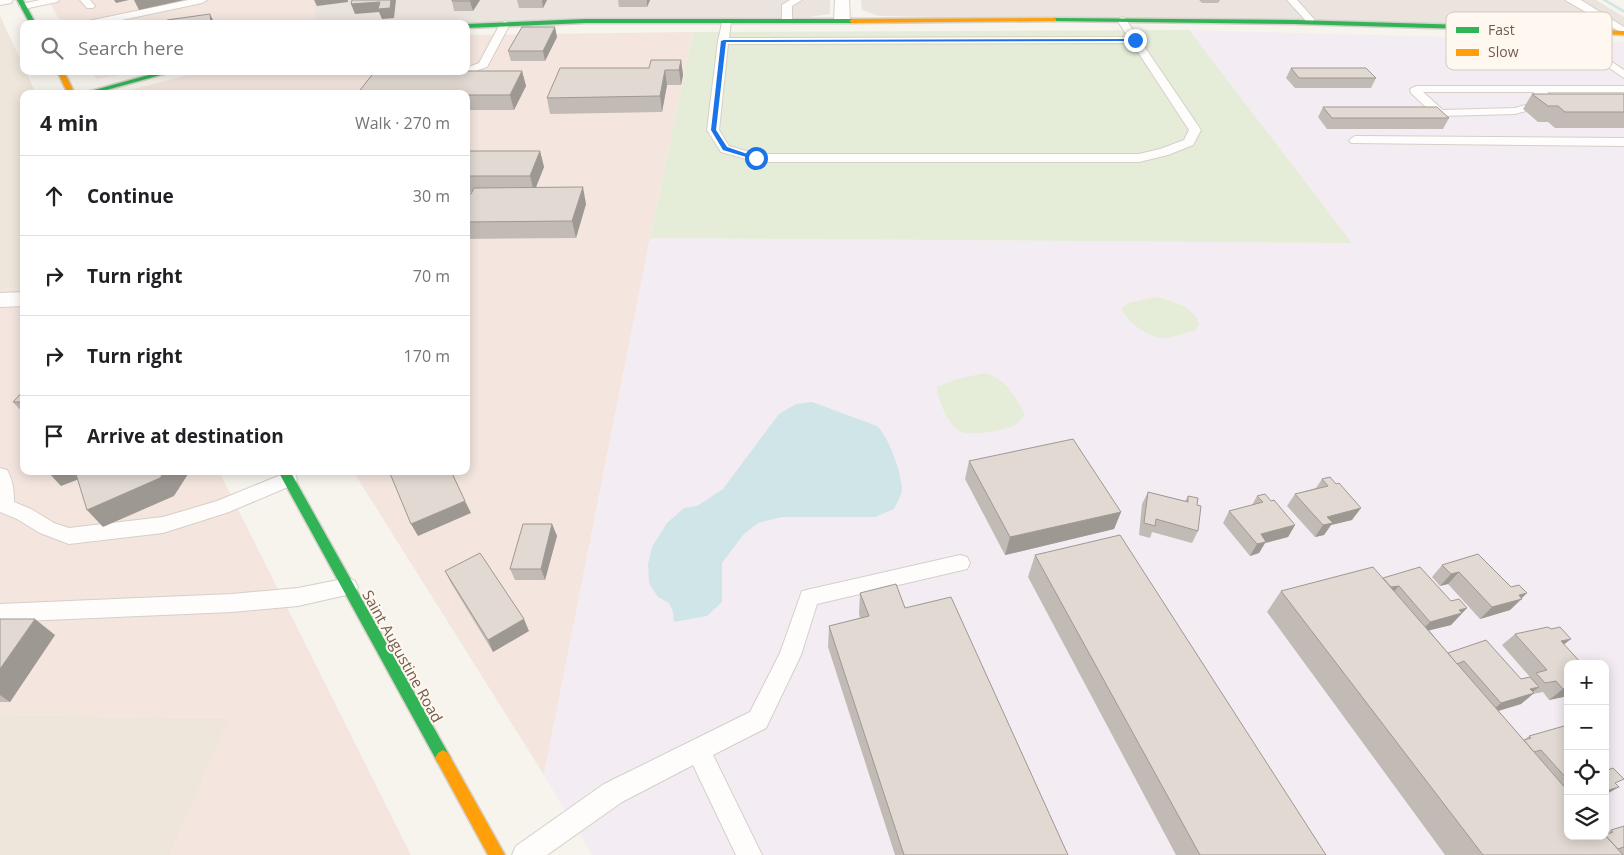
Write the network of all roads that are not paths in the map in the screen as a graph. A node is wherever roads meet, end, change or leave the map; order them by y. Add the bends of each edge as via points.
1 (6, 0) edge
2 (54, 0) edge
3 (202, 0) edge
4 (797, 0) edge
5 (842, 0) edge
6 (1292, 0) edge
7 (1570, 0) edge
8 (0, 1) edge
9 (22, 3) edge
10 (1593, 12) edge
11 (31, 20) edge
12 (107, 20) edge
13 (787, 20) junction
14 (842, 20) junction
15 (1122, 20) junction
16 (726, 21) junction
17 (1311, 21) junction
18 (505, 24) junction
19 (1612, 24) edge
20 (470, 26) edge
21 (1446, 26) edge
22 (1624, 32) edge
23 (1135, 40) junction
24 (724, 41) junction
25 (1612, 67) edge
26 (470, 70) edge
27 (62, 75) edge
28 (148, 75) edge
29 (1624, 75) edge
30 (1536, 89) junction
31 (1624, 89) edge
32 (70, 90) edge
33 (97, 90) edge
34 (1355, 140) dead end
35 (1624, 142) edge
36 (20, 299) edge
37 (0, 300) edge
38 (0, 475) edge
39 (286, 475) edge
40 (960, 563) dead end
41 (348, 587) junction
42 (0, 613) edge
43 (698, 750) junction
44 (497, 855) edge
45 (525, 855) edge
46 (749, 855) edge

1 - 8 street
2 - 9 lane
3 - 12 lane
4 - 13 lane via 787,6
5 - 14 street
6 - 17 lane
7 - 10 lane
9 - 11 street
13 - 14 street
13 - 16 street
14 - 15 street
15 - 17 street
15 - 23 lane
16 - 18 street
16 - 24 lane
17 - 21 street
18 - 20 street
18 - 26 lane via 483,65
19 - 22 lane
23 - 24 lane
23 - 24 lane via 1195,130 1189,142 1138,158 756,158 725,148 713,130
25 - 29 lane
27 - 32 street
28 - 33 street
30 - 30 lane via 1552,101 1515,111 1441,113 1415,92 1416,89
30 - 31 lane
34 - 35 lane
36 - 37 street
38 - 39 lane via 5,488 5,506 69,536 163,525 222,507
39 - 41 street, Saint Augustine Road
40 - 43 lane via 809,597 790,655 758,720
41 - 42 lane via 298,597 232,603
41 - 44 street, Saint Augustine Road
43 - 45 lane via 613,793
43 - 46 lane

